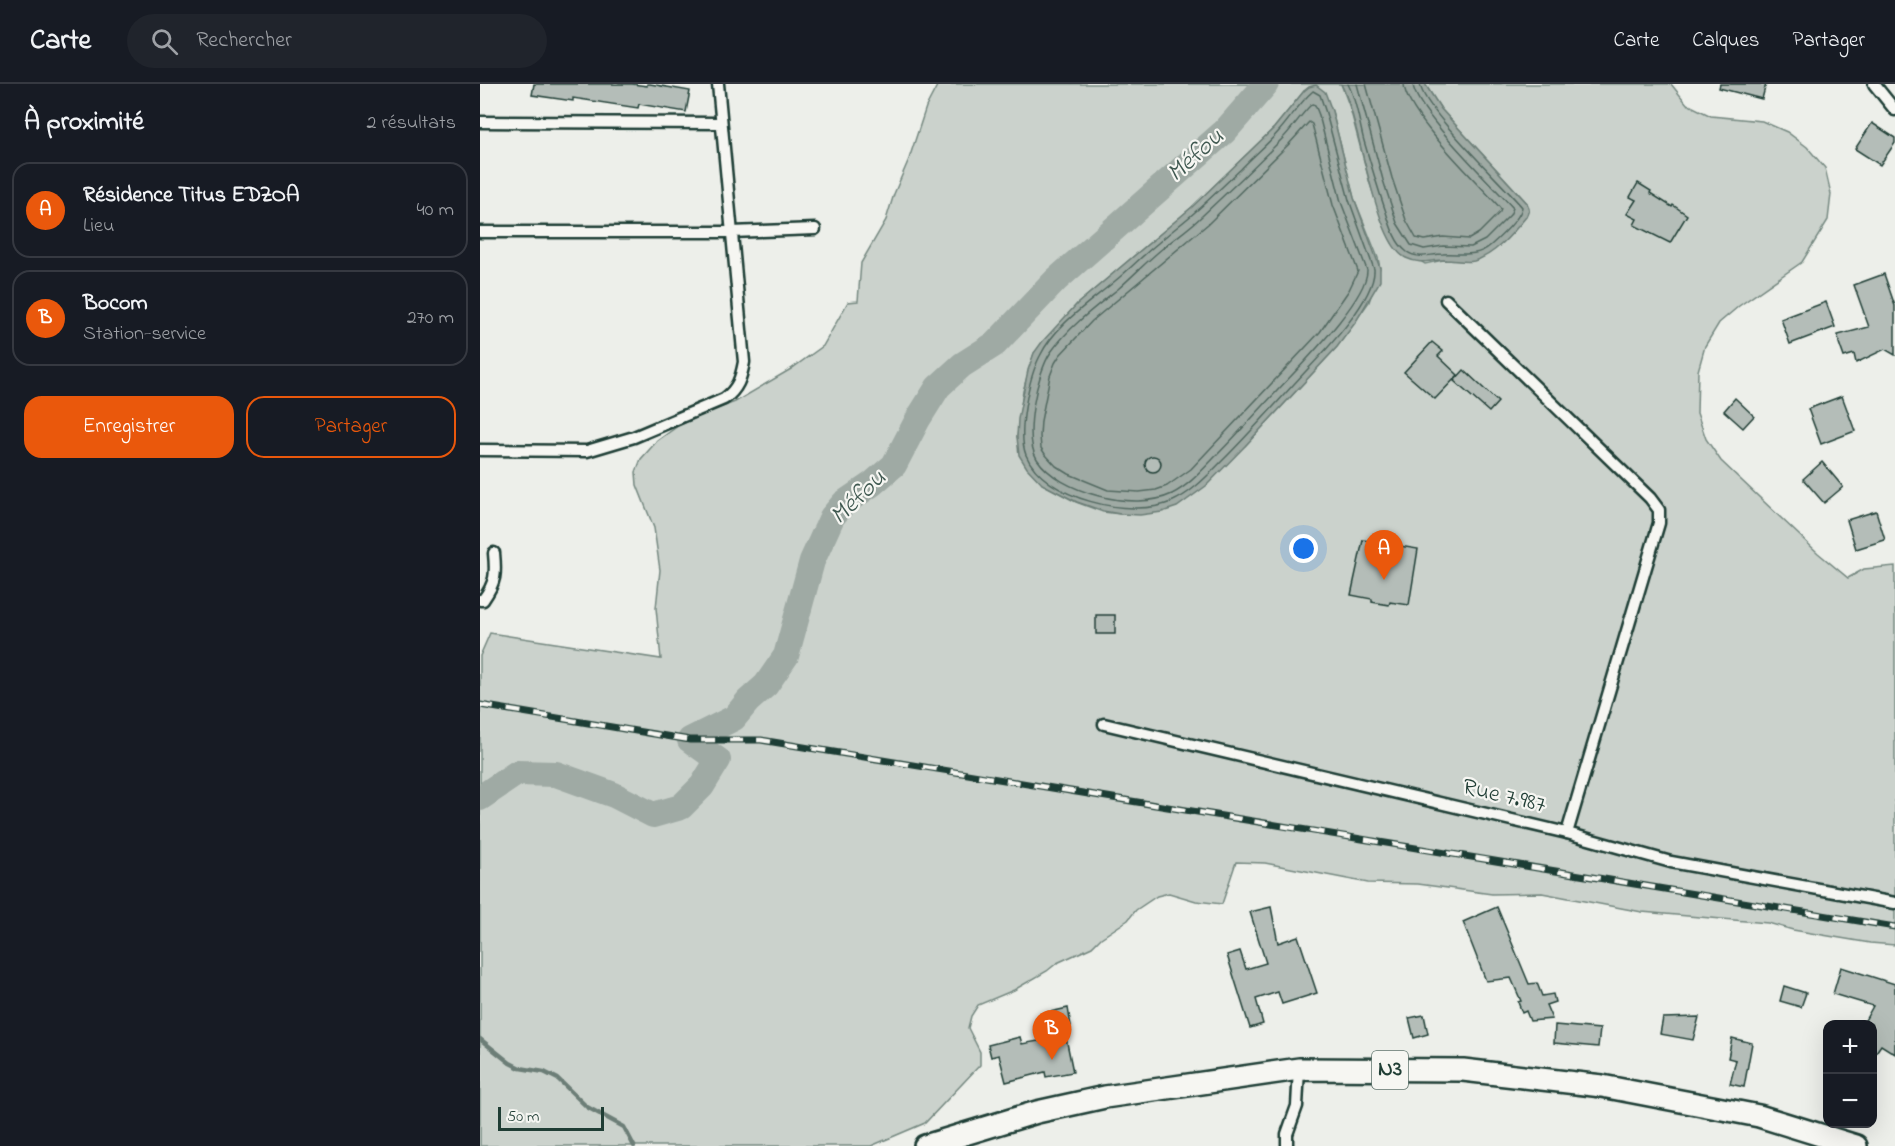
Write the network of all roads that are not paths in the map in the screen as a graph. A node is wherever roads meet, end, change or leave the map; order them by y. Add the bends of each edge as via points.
1 (718, 84) edge
2 (1874, 84) edge
3 (1895, 110) edge
4 (480, 122) edge
5 (721, 123) junction
6 (815, 229) dead end
7 (480, 232) edge
8 (731, 232) junction
9 (1446, 300) dead end
10 (480, 450) edge
11 (494, 553) dead end
12 (480, 600) edge
13 (1104, 724) dead end
14 (1567, 833) junction
15 (1895, 903) edge
16 (1299, 1069) junction
17 (925, 1146) edge
18 (1287, 1146) edge
19 (1856, 1146) edge

1 - 5 street
2 - 3 street
4 - 5 street
5 - 8 street
6 - 8 street
7 - 8 street
8 - 10 street via 744,362 733,393 634,438 587,452
9 - 14 street via 1659,510 1659,523
11 - 12 street via 493,586
13 - 14 street, Rue 7.987
14 - 15 street, Rue 7.987 via 1671,862
16 - 17 highway, N3 via 1105,1097 1037,1112
16 - 18 street via 1297,1106
16 - 19 highway, N3 via 1463,1070 1602,1086 1759,1116

